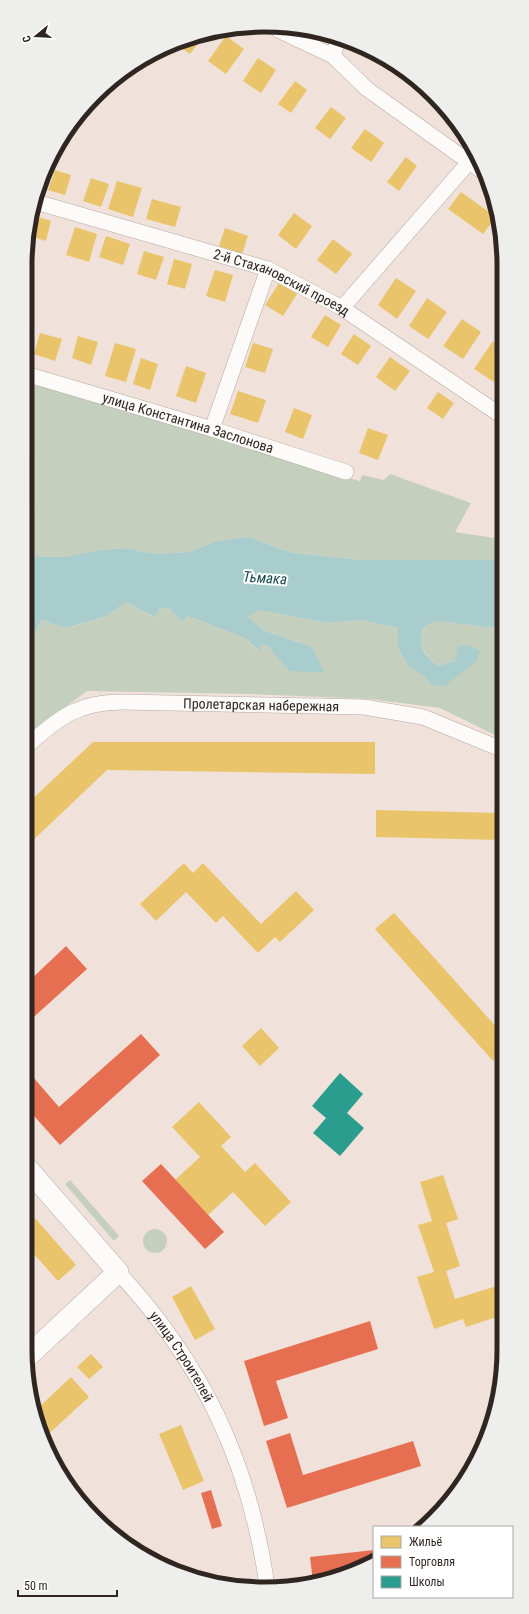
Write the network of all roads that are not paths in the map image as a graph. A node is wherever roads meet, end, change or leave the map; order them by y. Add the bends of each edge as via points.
1 (283, 32) edge
2 (337, 43) edge
3 (333, 56) junction
4 (470, 161) junction
5 (474, 164) edge
6 (40, 203) edge
7 (268, 269) junction
8 (342, 308) junction
9 (32, 376) edge
10 (497, 413) edge
11 (212, 429) junction
12 (346, 472) dead end
13 (32, 742) edge
14 (497, 747) edge
15 (32, 1174) edge
16 (118, 1272) junction
17 (32, 1351) edge
18 (266, 1582) edge

1 - 3 street
2 - 3 street
3 - 4 street via 367,89
4 - 5 street
4 - 8 street
6 - 7 street, 2-й Стахановский проезд
7 - 8 street, 2-й Стахановский проезд
7 - 11 street
8 - 10 street, 2-й Стахановский проезд
9 - 11 street, улица Константина Заслонова
11 - 12 street, улица Константина Заслонова
13 - 14 street, Пролетарская набережная via 50,725 68,714 94,704 122,702 364,707 422,716
15 - 16 main road, улица Строителей
16 - 17 main road
16 - 18 street, улица Строителей via 147,1304 178,1345 220,1419 252,1506

